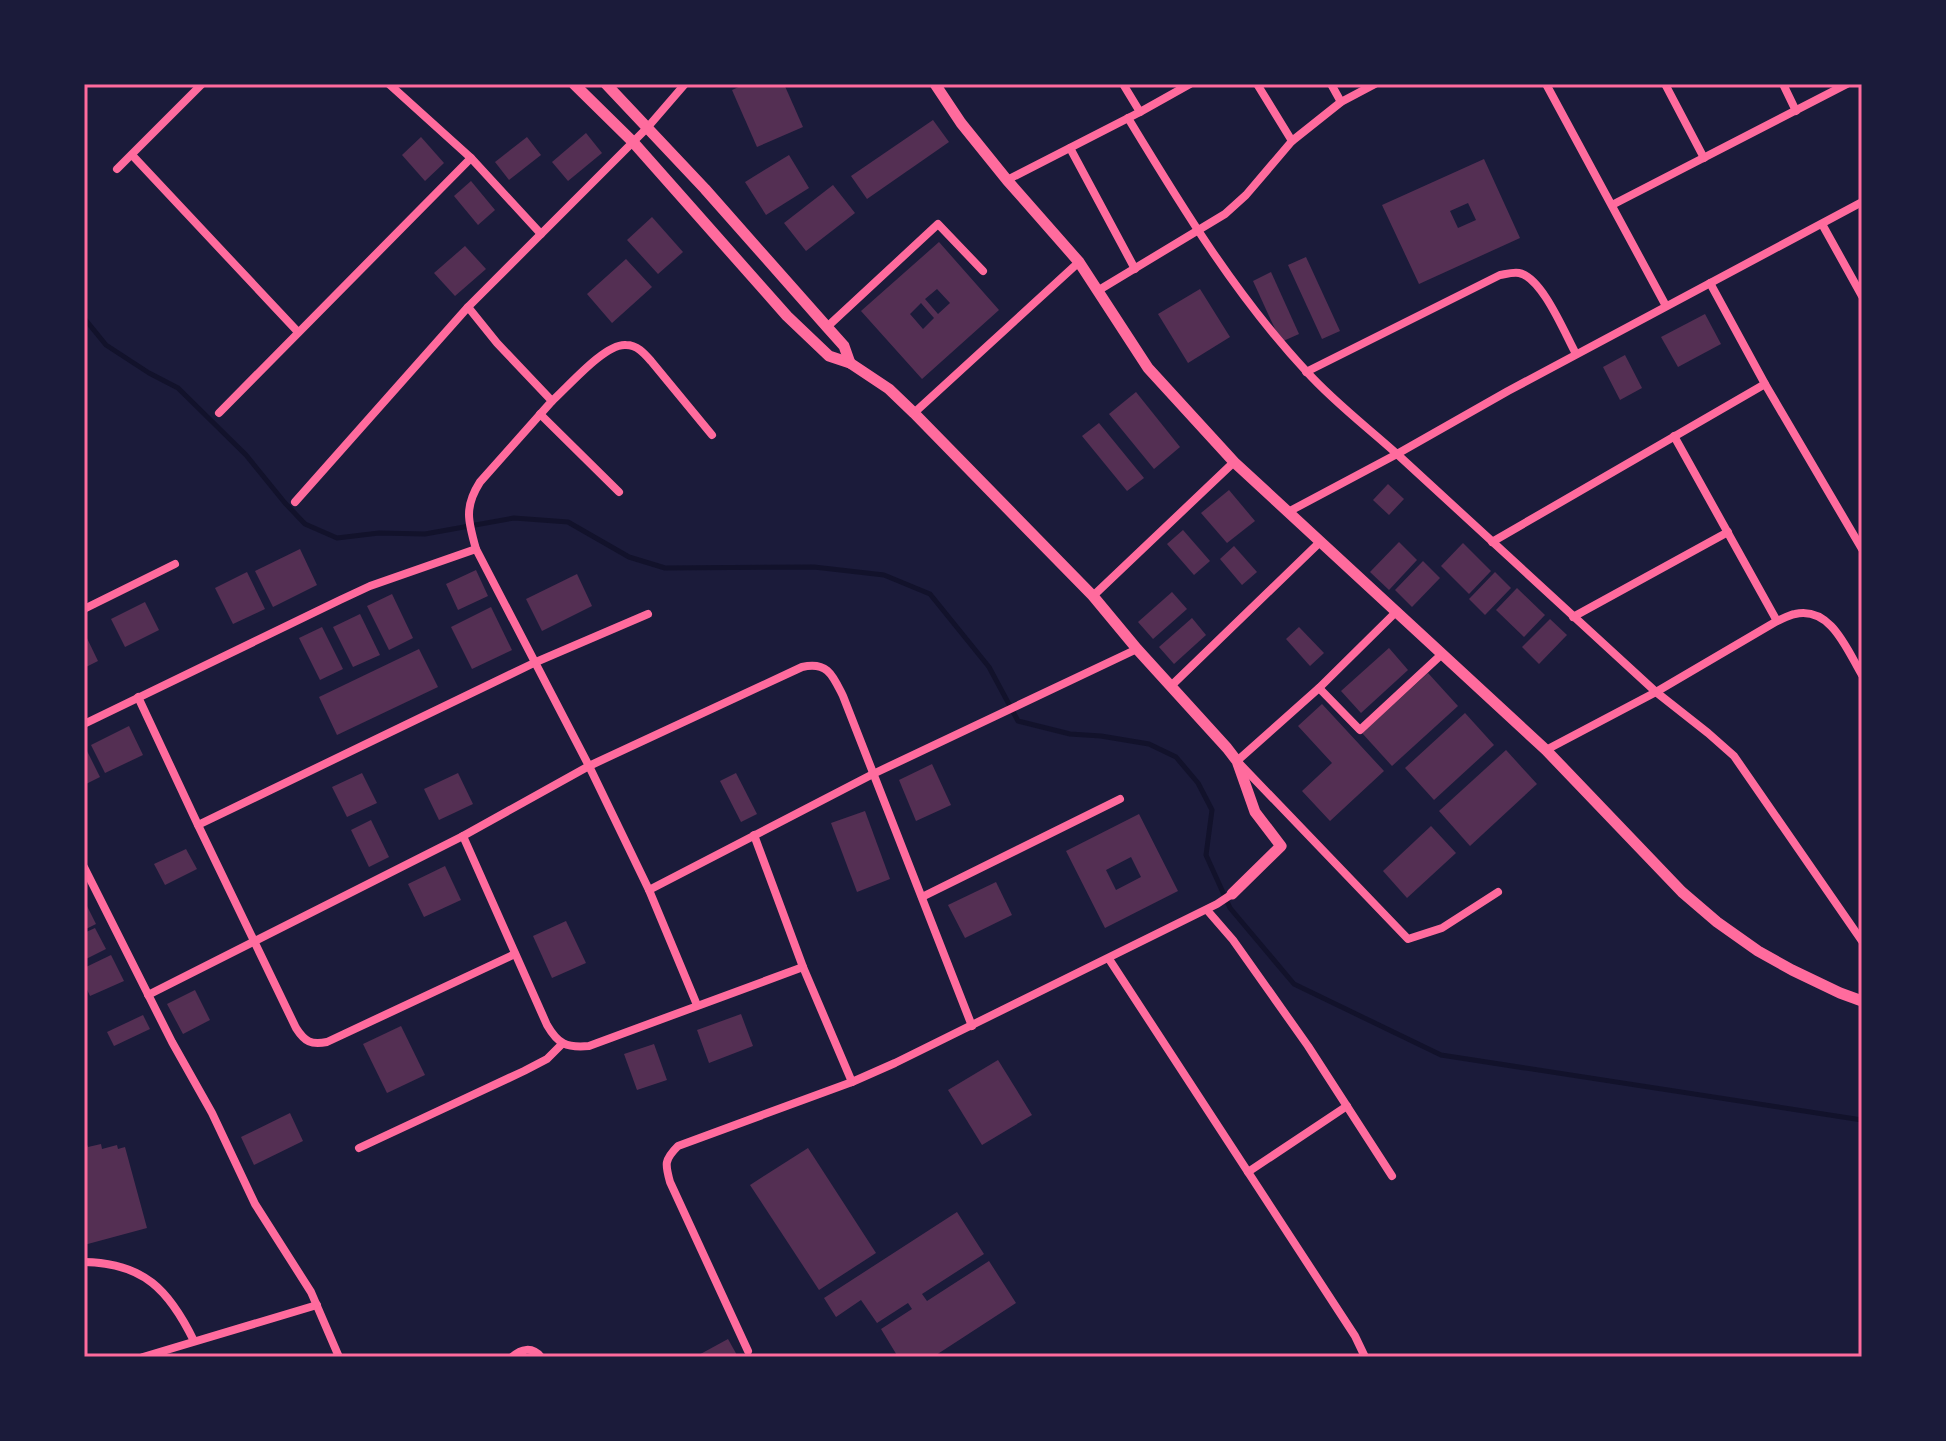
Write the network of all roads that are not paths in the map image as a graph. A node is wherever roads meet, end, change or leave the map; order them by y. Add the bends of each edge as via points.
1 (389, 84) edge
2 (574, 84) edge
3 (606, 84) edge
4 (685, 84) edge
5 (935, 84) edge
6 (1123, 84) edge
7 (1190, 84) edge
8 (1257, 84) edge
9 (1331, 84) edge
10 (1375, 84) edge
11 (1546, 84) edge
12 (1665, 84) edge
13 (1783, 84) edge
14 (1847, 84) edge
15 (198, 85) edge
16 (1341, 102) junction
17 (1796, 111) junction
18 (1140, 112) junction
19 (1128, 118) junction
20 (647, 128) junction
21 (1292, 141) junction
22 (633, 142) junction
23 (1070, 148) junction
24 (132, 155) junction
25 (471, 158) junction
26 (1704, 158) junction
27 (117, 169) dead end
28 (1007, 180) junction
29 (1862, 202) edge
30 (1612, 205) junction
31 (1822, 224) junction
32 (1198, 232) junction
33 (541, 234) junction
34 (1079, 262) junction
35 (1135, 269) junction
36 (983, 271) dead end
37 (1710, 283) junction
38 (1099, 290) junction
39 (1862, 296) edge
40 (1666, 306) junction
41 (468, 307) junction
42 (827, 327) junction
43 (298, 332) junction
44 (1576, 354) junction
45 (850, 363) junction
46 (1306, 372) junction
47 (1765, 384) junction
48 (552, 401) junction
49 (219, 413) dead end
50 (914, 413) junction
51 (540, 414) junction
52 (712, 435) dead end
53 (1674, 436) junction
54 (1397, 454) junction
55 (1234, 462) junction
56 (619, 492) dead end
57 (295, 502) dead end
58 (1288, 512) junction
59 (1728, 532) junction
60 (1320, 542) junction
61 (1492, 542) junction
62 (475, 546) junction
63 (1862, 549) edge
64 (175, 564) dead end
65 (1093, 596) junction
66 (84, 609) edge
67 (1397, 611) junction
68 (648, 614) dead end
69 (1573, 617) junction
70 (1777, 621) junction
71 (1137, 649) junction
72 (1442, 654) junction
73 (536, 662) junction
74 (1862, 675) edge
75 (1171, 686) junction
76 (1319, 688) junction
77 (1656, 692) junction
78 (138, 697) junction
79 (84, 724) edge
80 (1546, 750) junction
81 (1237, 761) junction
82 (589, 766) junction
83 (873, 774) junction
84 (1120, 799) dead end
85 (198, 825) junction
86 (754, 835) junction
87 (463, 836) junction
88 (84, 867) edge
89 (649, 890) junction
90 (1498, 892) dead end
91 (1232, 894) joint
92 (922, 897) junction
93 (1207, 910) junction
94 (253, 941) junction
95 (1862, 941) edge
96 (515, 954) junction
97 (1109, 959) junction
98 (803, 967) junction
99 (148, 995) junction
100 (1862, 1001) edge
101 (697, 1005) junction
102 (972, 1026) junction
103 (562, 1044) junction
104 (852, 1082) junction
105 (1347, 1106) junction
106 (359, 1148) dead end
107 (1248, 1172) junction
108 (1392, 1176) dead end
109 (84, 1262) edge
110 (317, 1305) junction
111 (194, 1341) junction
112 (748, 1351) dead end
113 (143, 1357) edge
114 (339, 1357) edge
115 (512, 1357) edge
116 (541, 1357) edge
117 (1365, 1357) edge

1 - 25 street
2 - 22 street
3 - 20 street
4 - 20 street
5 - 28 street
6 - 18 street
7 - 18 street
8 - 21 street
9 - 16 street
10 - 16 street
11 - 30 street
12 - 26 street
13 - 17 street
14 - 17 street
15 - 24 street
16 - 21 street
17 - 26 street
18 - 19 street
19 - 23 street
19 - 32 street
20 - 22 street
20 - 42 street
21 - 32 street via 1246,195
22 - 33 street
22 - 45 street via 787,316 829,356
23 - 28 street
23 - 35 street
24 - 27 street
24 - 43 street
25 - 33 street
25 - 43 street
26 - 30 street
28 - 34 street
29 - 31 street
30 - 40 street
31 - 37 street
31 - 39 street
32 - 35 street
32 - 46 street via 1266,327
33 - 41 street
34 - 38 street
34 - 50 street
35 - 38 street
36 - 42 street via 938,224
37 - 40 street
37 - 47 street
38 - 55 street via 1148,368
40 - 44 street
41 - 48 street
41 - 57 street
42 - 45 street via 844,346
43 - 49 street
44 - 46 street via 1540,288 1530,277 1510,273
44 - 54 street
45 - 50 street
46 - 54 street
47 - 53 street
47 - 63 street
48 - 51 street
48 - 52 street via 602,354 629,344 641,350
50 - 65 street
51 - 56 street
51 - 62 street via 471,496 468,518
53 - 59 street
53 - 61 street
54 - 58 street
54 - 61 street
55 - 58 street
55 - 65 street
58 - 60 street
59 - 69 street
59 - 70 street
60 - 67 street
60 - 75 street
61 - 69 street
62 - 73 street
62 - 78 street via 370,586
64 - 66 street
65 - 71 street
67 - 72 street
67 - 76 street
68 - 73 street
69 - 77 street
70 - 74 street via 1795,614 1819,615 1839,635
70 - 77 street
71 - 75 street
71 - 83 street
72 - 76 street via 1360,730
72 - 80 street
73 - 82 street
73 - 85 street
75 - 81 street
76 - 81 street
77 - 80 street
77 - 95 street via 1734,756
78 - 79 street
78 - 85 street
80 - 100 street via 1717,922 1792,970
81 - 90 street via 1408,939 1442,928
81 - 91 street via 1255,812 1281,846
82 - 83 street via 813,664 834,677
82 - 87 street
82 - 89 street
83 - 86 street
83 - 92 street
84 - 92 street
85 - 94 street
86 - 89 street
86 - 98 street
87 - 94 street
87 - 96 street
88 - 99 street
89 - 101 street
91 - 93 street
92 - 102 street
93 - 97 street
93 - 105 street
94 - 96 street via 303,1040 314,1044
94 - 99 street
96 - 103 street via 547,1025
97 - 102 street
97 - 107 street
98 - 101 street
98 - 104 street
99 - 110 street via 255,1204
101 - 103 street via 589,1046
102 - 104 street
103 - 106 street via 524,1071
104 - 112 street via 678,1146 667,1156 670,1182
105 - 107 street
105 - 108 street
107 - 117 street
109 - 111 street via 124,1267 153,1282 172,1302
110 - 111 street
110 - 114 street
111 - 113 street
115 - 116 street via 531,1350

